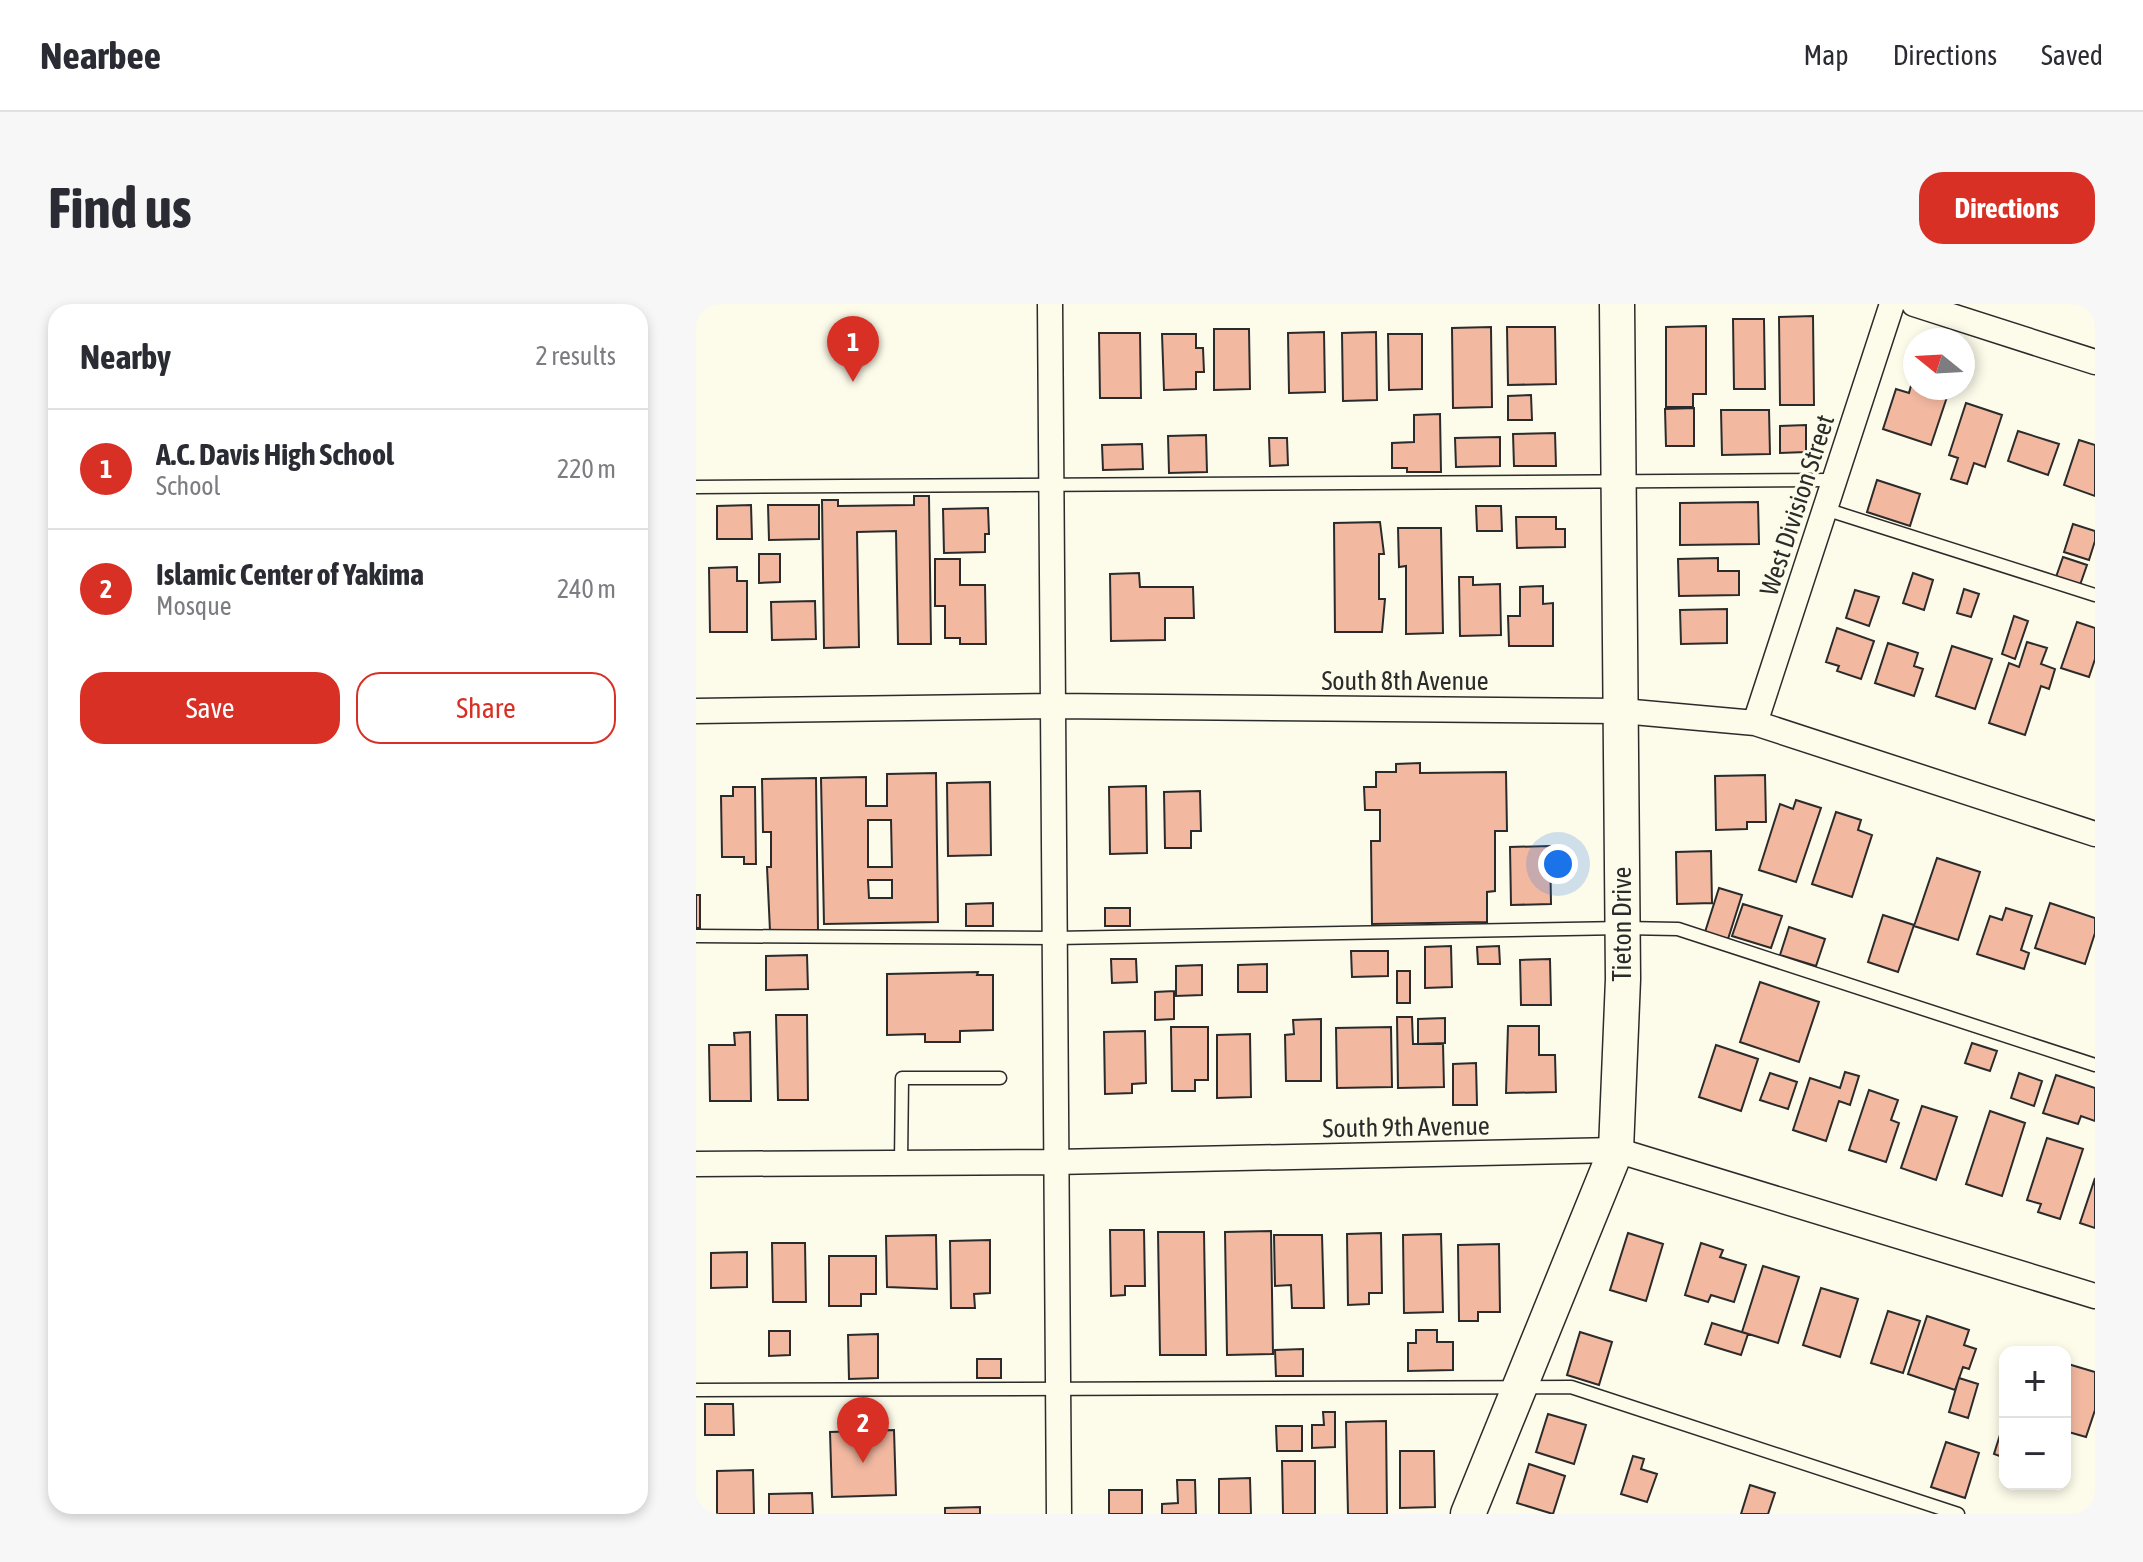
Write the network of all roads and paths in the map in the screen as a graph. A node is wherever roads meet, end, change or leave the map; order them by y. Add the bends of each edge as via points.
1 (1050, 304) edge
2 (1617, 304) edge
3 (1892, 304) edge
4 (1914, 304) edge
5 (2095, 362) edge
6 (1835, 480) junction
7 (1619, 481) junction
8 (1052, 484) junction
9 (696, 487) edge
10 (1825, 509) junction
11 (2095, 595) edge
12 (1053, 706) junction
13 (696, 711) edge
14 (1622, 711) junction
15 (1755, 723) junction
16 (2095, 834) edge
17 (1623, 928) junction
18 (696, 936) edge
19 (1055, 938) junction
20 (2095, 1065) edge
21 (1000, 1078) dead end
22 (1616, 1150) junction
23 (1056, 1162) junction
24 (901, 1163) junction
25 (696, 1164) edge
26 (2095, 1296) edge
27 (1520, 1385) junction
28 (1058, 1387) junction
29 (696, 1390) edge
30 (1059, 1514) edge
31 (1468, 1514) edge
32 (1958, 1514) edge

1 - 8 street
2 - 7 main road, Tieton Drive
3 - 6 street, West Division Street
4 - 5 street
6 - 7 lane
6 - 10 street, West Division Street
7 - 8 lane
7 - 14 main road, Tieton Drive
8 - 9 lane
8 - 12 street
10 - 11 lane
10 - 15 street, West Division Street
12 - 13 street, South 8th Avenue
12 - 14 street, South 8th Avenue
12 - 19 street
14 - 15 street, South 8th Avenue
14 - 17 main road, Tieton Drive
15 - 16 street, South 8th Avenue
17 - 19 lane
17 - 20 lane via 1678,929
17 - 22 main road, Tieton Drive
18 - 19 lane
19 - 23 street
21 - 24 lane via 902,1078
22 - 23 street, South 9th Avenue
22 - 26 street, South 9th Avenue
22 - 27 main road, Tieton Drive
23 - 24 street, South 9th Avenue
23 - 28 street
24 - 25 street, South 9th Avenue
27 - 28 lane
27 - 31 main road, Tieton Drive
27 - 32 lane via 1571,1387
28 - 29 lane
28 - 30 street

